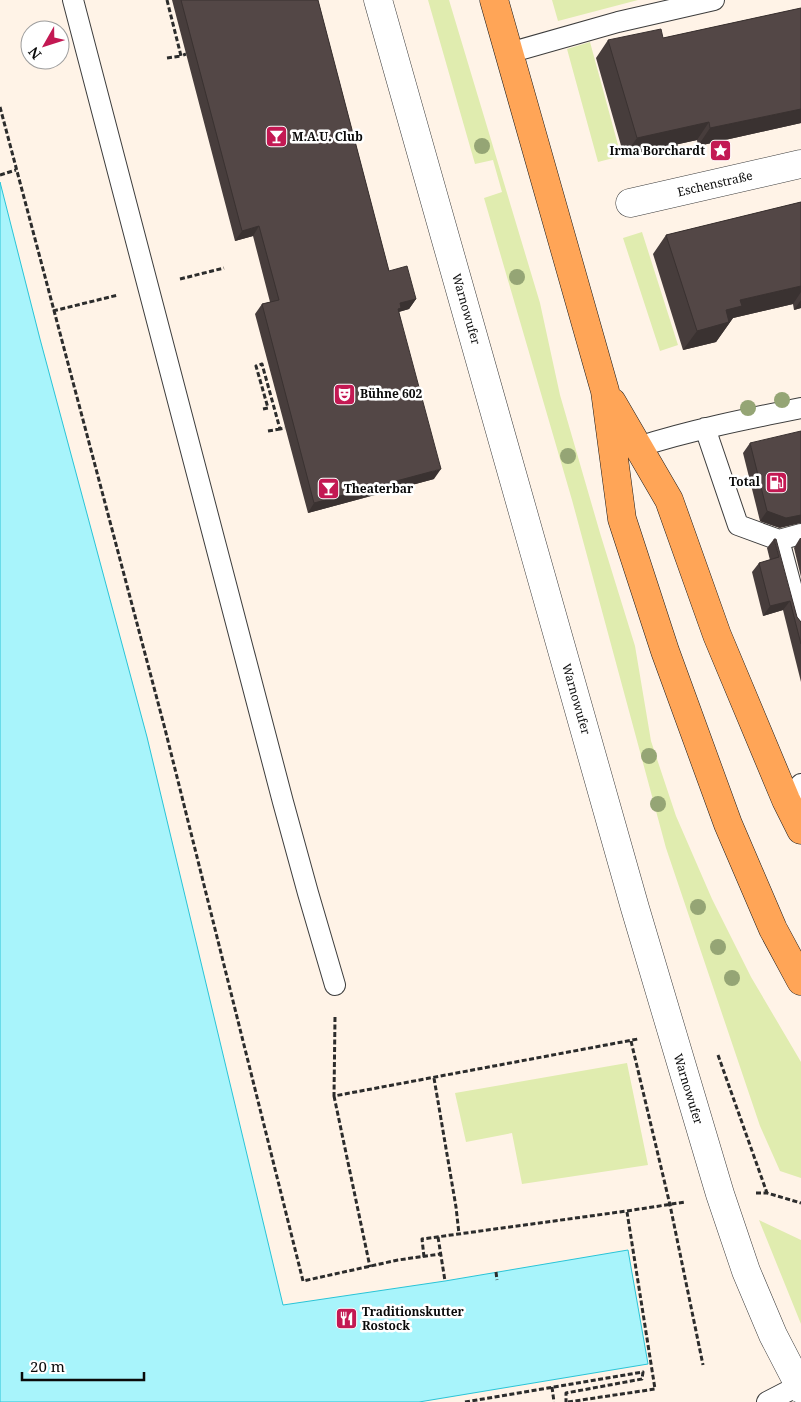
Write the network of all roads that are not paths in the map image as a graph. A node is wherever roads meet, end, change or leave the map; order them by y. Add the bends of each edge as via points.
1 (73, 0) edge
2 (378, 0) edge
3 (494, 0) edge
4 (714, 0) edge
5 (510, 53) junction
6 (801, 164) edge
7 (630, 202) dead end
8 (605, 391) junction
9 (801, 408) edge
10 (704, 428) junction
11 (638, 447) junction
12 (801, 535) edge
13 (779, 540) junction
14 (801, 623) edge
15 (793, 792) edge
16 (801, 830) edge
17 (801, 981) edge
18 (335, 985) road end
19 (800, 1387) edge
20 (766, 1402) edge

1 - 18 lane via 283,802
2 - 19 street, Warnowufer via 671,1033 746,1271 773,1335
3 - 5 main road
4 - 5 lane via 618,22
5 - 8 main road
6 - 7 street, Eschenstraße
8 - 11 main road
8 - 17 main road via 622,518 665,651 728,824 773,929
9 - 10 lane
10 - 11 lane
10 - 13 lane via 738,525
11 - 15 main road via 669,500 717,635
12 - 13 lane
13 - 14 lane
15 - 16 main road
19 - 20 lane

